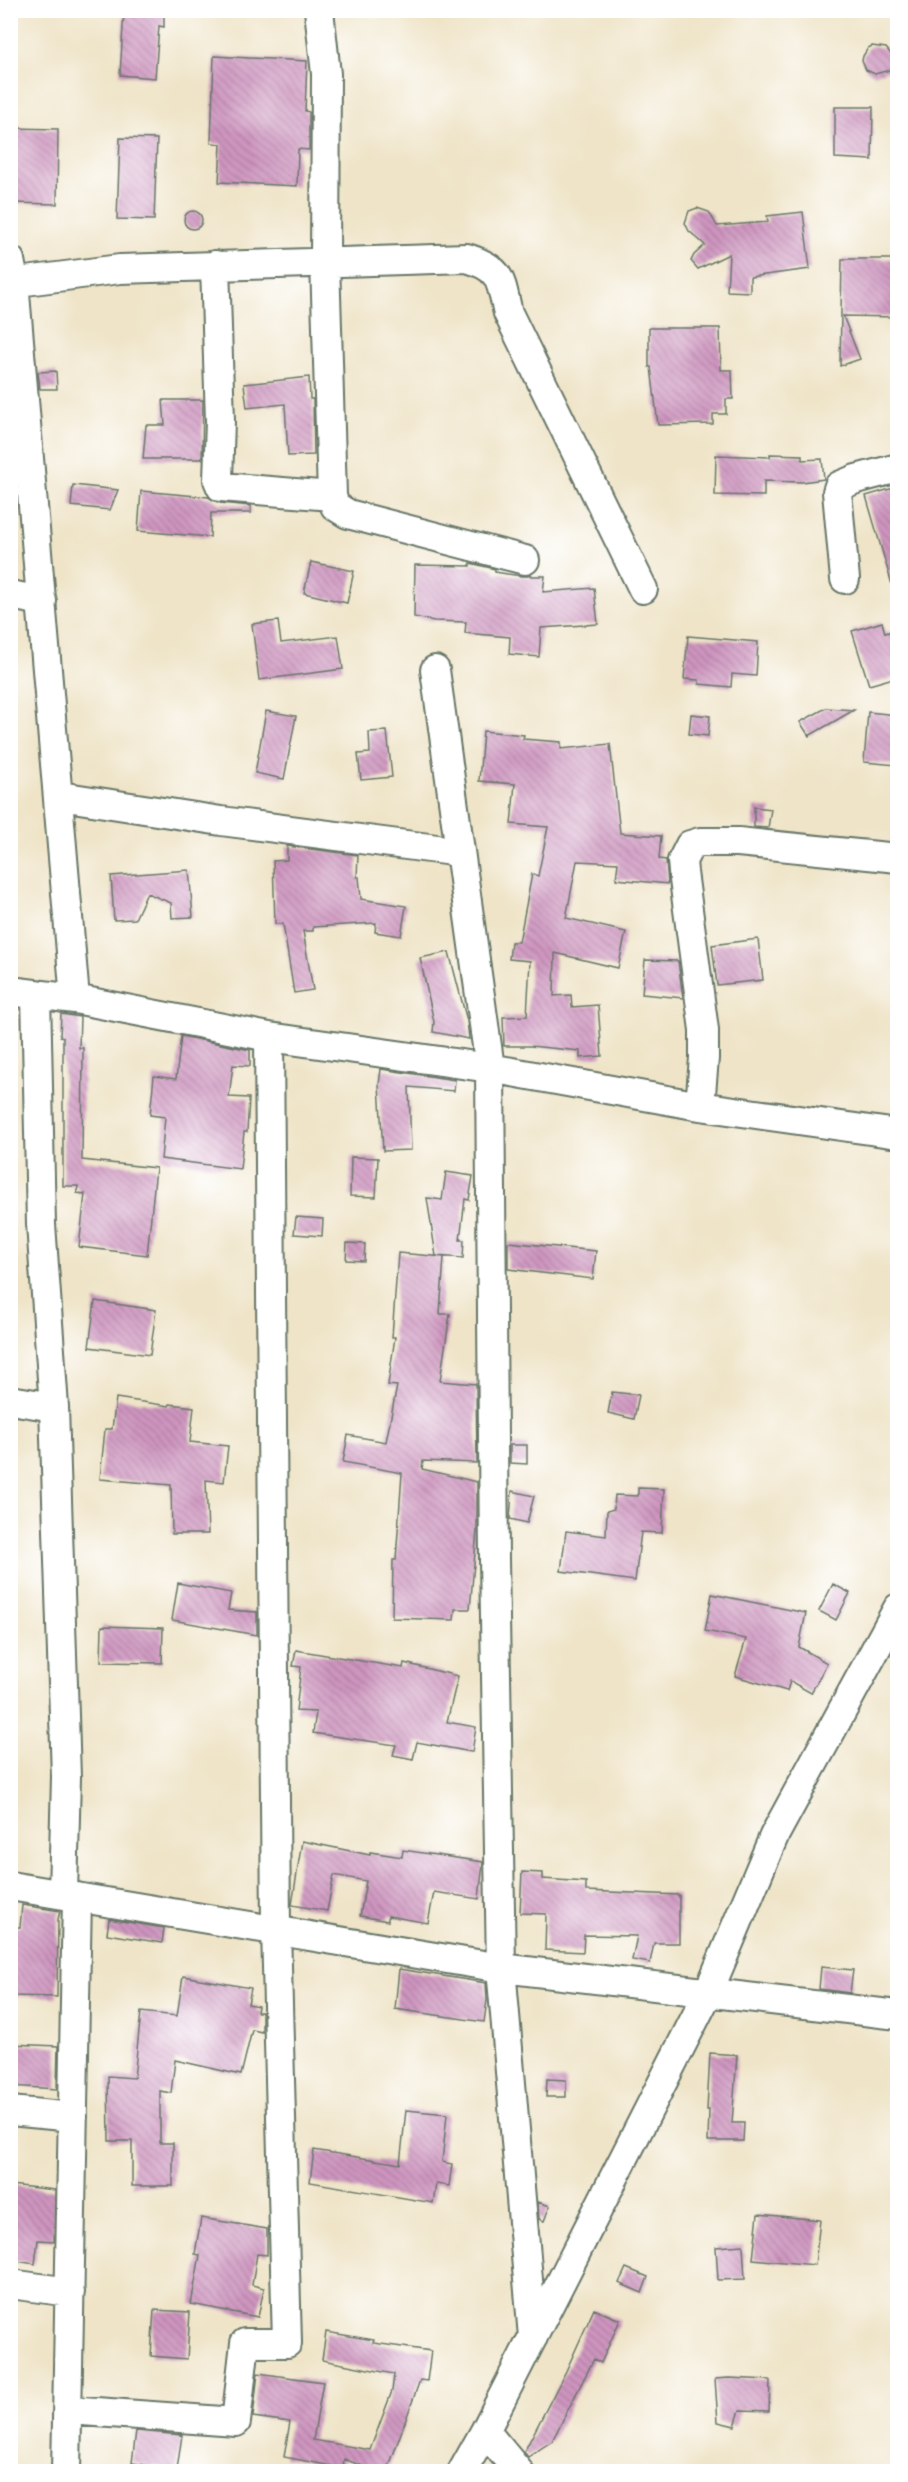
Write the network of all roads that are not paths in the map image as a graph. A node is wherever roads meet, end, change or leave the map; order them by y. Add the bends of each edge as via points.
1 (319, 10) edge
2 (325, 261) junction
3 (215, 265) junction
4 (12, 275) edge
5 (897, 468) edge
6 (332, 496) junction
7 (525, 560) dead end
8 (845, 579) dead end
9 (644, 589) dead end
10 (10, 595) edge
11 (42, 601) junction
12 (435, 670) dead end
13 (60, 796) junction
14 (460, 852) junction
15 (897, 858) edge
16 (23, 992) edge
17 (75, 999) junction
18 (269, 1037) junction
19 (490, 1068) junction
20 (700, 1106) junction
21 (897, 1134) edge
22 (10, 1400) edge
23 (54, 1407) junction
24 (897, 1608) edge
25 (10, 1886) edge
26 (70, 1896) junction
27 (276, 1929) junction
28 (501, 1968) junction
29 (708, 1992) junction
30 (897, 2015) edge
31 (10, 2111) edge
32 (73, 2117) junction
33 (10, 2284) edge
34 (70, 2292) junction
35 (533, 2337) junction
36 (68, 2410) junction
37 (485, 2431) junction
38 (66, 2472) edge
39 (462, 2472) edge
40 (519, 2472) edge

1 - 2 street via 326,74
2 - 3 street
2 - 6 street
2 - 9 street via 467,258 489,265 500,281 508,313
3 - 4 street
3 - 6 street via 221,487
4 - 11 street
5 - 8 street via 839,486
6 - 7 street via 335,506 348,514
10 - 11 street
11 - 13 street
12 - 14 street
13 - 14 street
13 - 17 street
14 - 19 street
15 - 20 street via 738,842 690,845 682,861 704,1030
16 - 17 street
16 - 23 street
17 - 18 street
18 - 19 street
18 - 27 street
19 - 20 street
19 - 28 street
20 - 21 street
22 - 23 street
23 - 26 street
24 - 29 street via 774,1836
25 - 26 street
26 - 27 street
26 - 32 street
27 - 28 street
27 - 36 street via 287,2343 244,2343 237,2422
28 - 29 street
28 - 35 street
29 - 30 street
29 - 35 street
31 - 32 street
32 - 34 street
33 - 34 street
34 - 36 street
35 - 37 street
36 - 38 street
37 - 39 street
37 - 40 street

